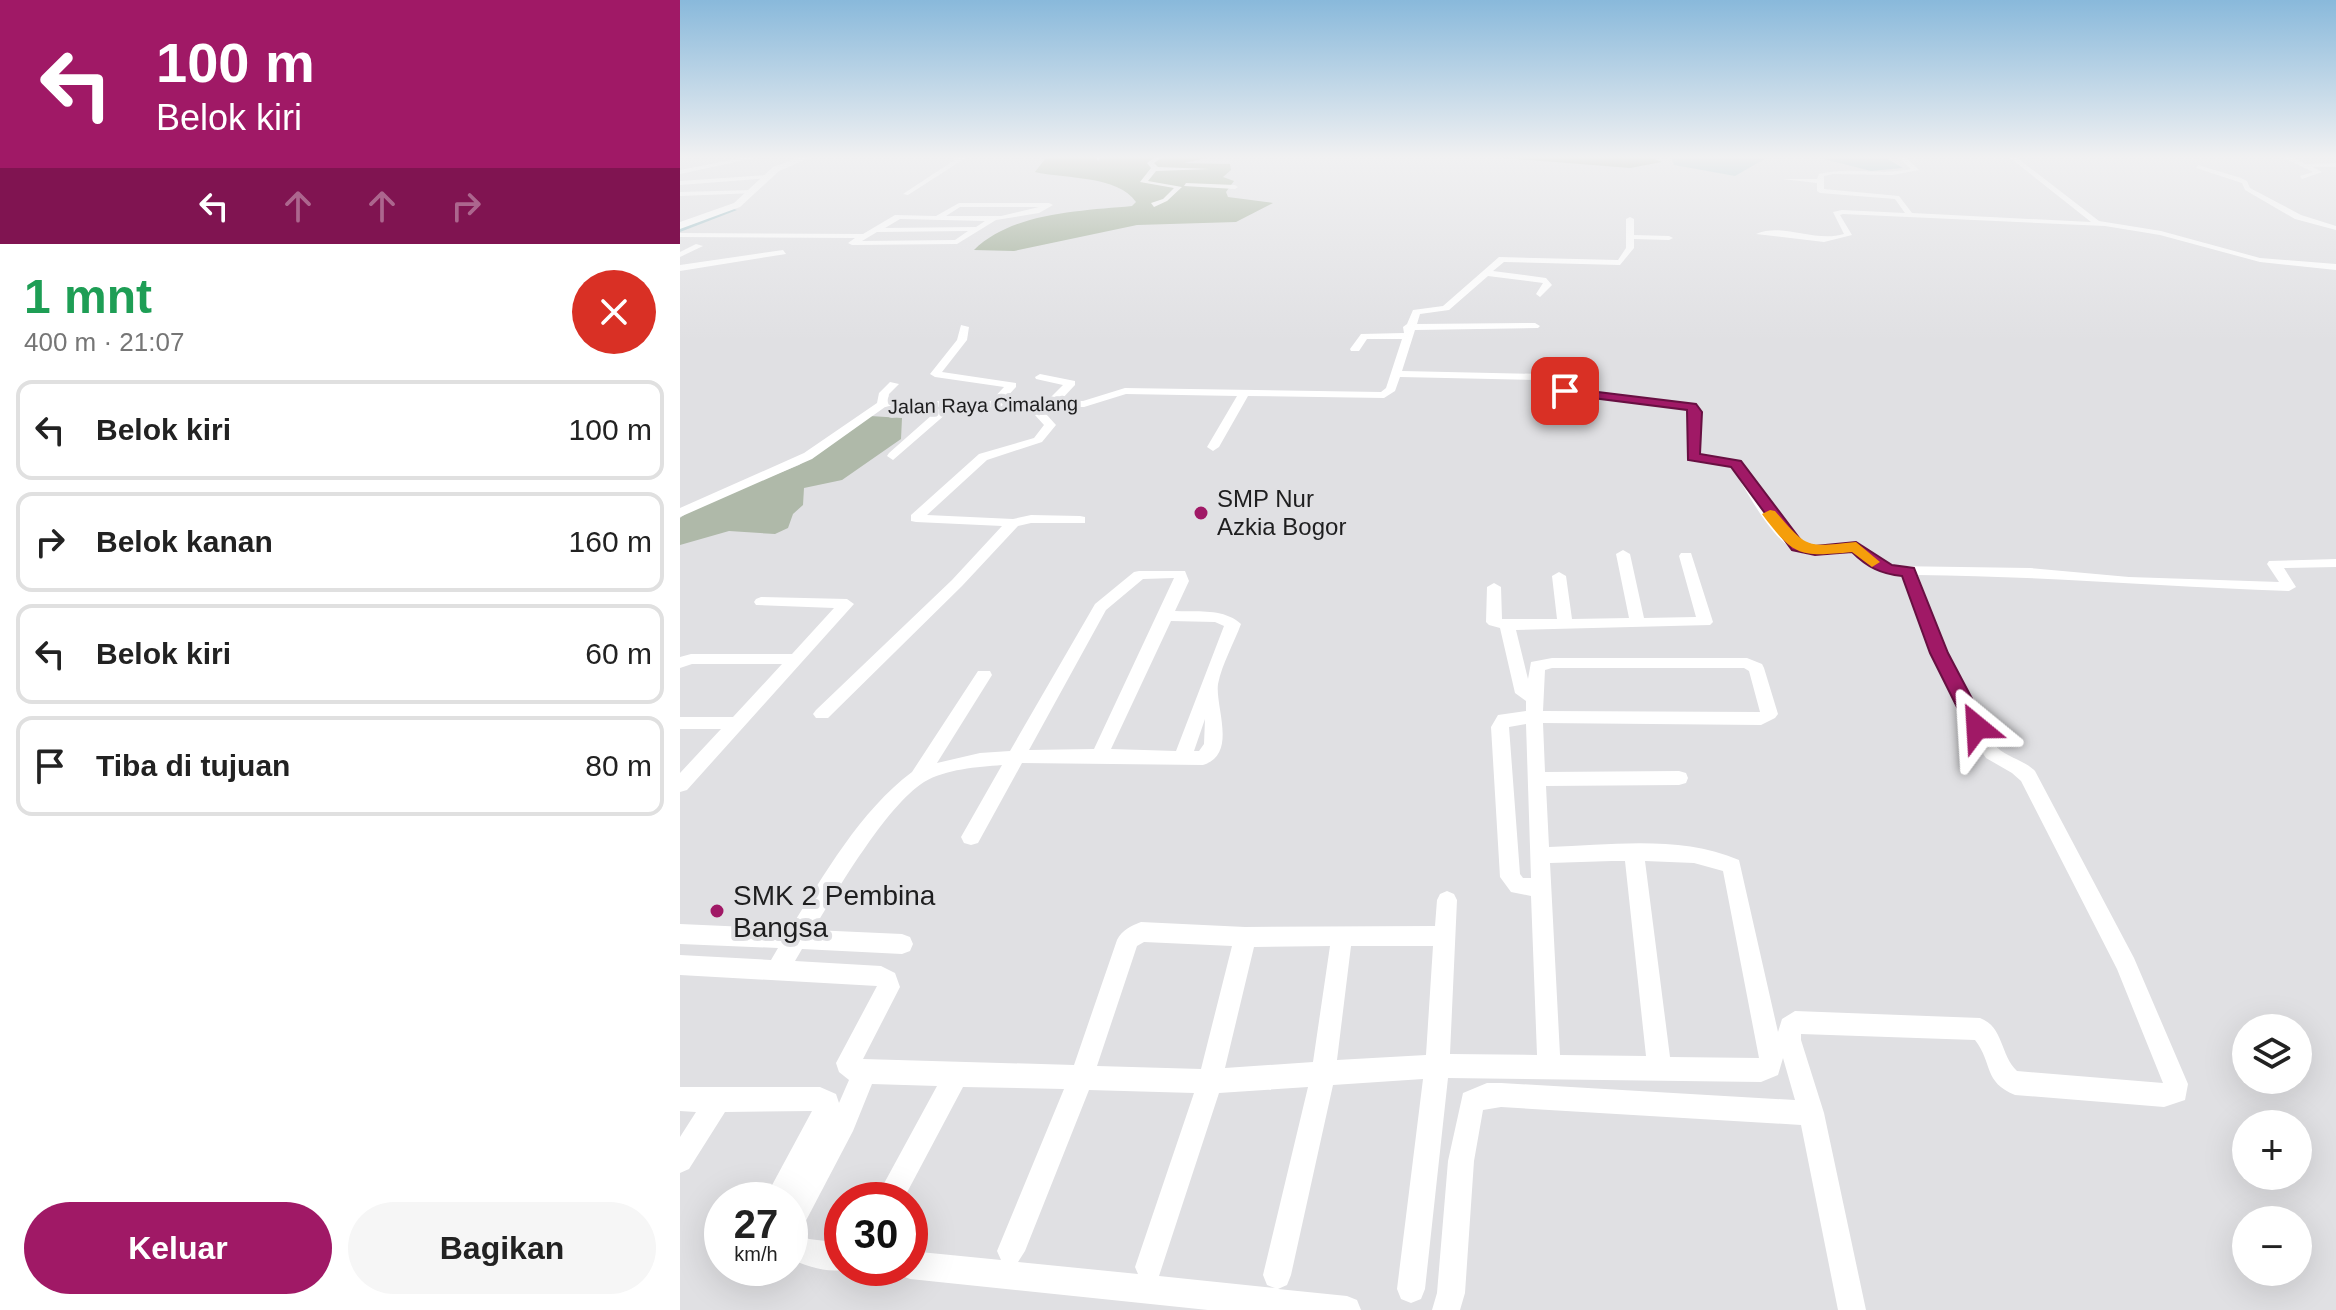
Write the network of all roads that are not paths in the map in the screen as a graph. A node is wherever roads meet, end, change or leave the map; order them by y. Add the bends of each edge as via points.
1 (703, 218) edge
2 (896, 218) edge
3 (995, 218) edge
4 (1840, 218) edge
5 (1992, 218) edge
6 (2093, 218) edge
7 (2309, 218) edge
8 (1630, 219) dead end
9 (2102, 225) junction
10 (680, 226) edge
11 (2336, 228) edge
12 (979, 229) junction
13 (873, 230) junction
14 (1760, 234) dead end
15 (680, 235) edge
16 (759, 236) junction
17 (798, 236) junction
18 (862, 236) junction
19 (1630, 237) junction
20 (1669, 238) dead end
21 (699, 246) dead end
22 (783, 252) dead end
23 (764, 254) dead end
24 (680, 255) edge
25 (2336, 267) edge
26 (680, 268) edge
27 (1483, 276) junction
28 (1540, 294) dead end
29 (1535, 326) dead end
30 (964, 327) dead end
31 (1407, 332) junction
32 (1355, 349) dead end
33 (1395, 374) junction
34 (1040, 377) dead end
35 (894, 384) dead end
36 (1244, 393) junction
37 (995, 403) junction
38 (1050, 403) junction
39 (882, 404) junction
40 (951, 404) junction
41 (1213, 447) dead end
42 (893, 456) dead end
43 (680, 513) edge
44 (1080, 520) dead end
45 (1013, 523) junction
46 (1623, 554) dead end
47 (1686, 556) dead end
48 (2336, 563) edge
49 (1909, 571) junction
50 (1559, 576) dead end
51 (1494, 587) dead end
52 (761, 602) dead end
53 (1165, 616) junction
54 (1637, 622) junction
55 (1565, 624) junction
56 (1507, 625) junction
57 (796, 659) junction
58 (680, 663) edge
59 (984, 675) dead end
60 (1534, 707) junction
61 (822, 714) dead end
62 (680, 723) edge
63 (737, 723) junction
64 (1099, 756) junction
65 (1015, 759) junction
66 (918, 777) junction
67 (1679, 778) dead end
68 (1538, 779) junction
69 (680, 785) edge
70 (971, 837) dead end
71 (1634, 854) junction
72 (1542, 855) junction
73 (1543, 888) junction
74 (1447, 900) dead end
75 (680, 934) edge
76 (1342, 936) junction
77 (1443, 936) junction
78 (1245, 937) junction
79 (794, 941) junction
80 (902, 944) dead end
81 (680, 965) edge
82 (776, 972) junction
83 (1437, 1066) junction
84 (1549, 1068) junction
85 (1659, 1069) junction
86 (865, 1072) junction
87 (956, 1075) junction
88 (1323, 1076) junction
89 (1081, 1079) junction
90 (1210, 1081) junction
91 (680, 1099) edge
92 (718, 1100) junction
93 (1811, 1113) junction
94 (680, 1160) edge
95 (787, 1182) edge
96 (898, 1182) edge
97 (808, 1189) edge
98 (1011, 1251) dead end
99 (928, 1267) edge
100 (1149, 1267) dead end
101 (1277, 1275) dead end
102 (1411, 1289) dead end
103 (1347, 1310) edge
104 (1446, 1310) edge
105 (1852, 1310) edge

1 - 10 main road
2 - 13 street
3 - 12 street
4 - 14 street via 1848,235 1841,238
5 - 9 street
6 - 9 street
7 - 11 street
8 - 19 street
9 - 25 street via 2161,233 2260,260
12 - 13 street
12 - 18 street via 957,242 852,243
13 - 18 street
15 - 16 street
16 - 17 street
16 - 24 street via 718,256
17 - 18 street
17 - 23 street
19 - 20 street
19 - 27 street via 1620,263 1506,259
21 - 24 street
22 - 26 street
27 - 28 street via 1546,281
27 - 31 street via 1446,308 1416,312
29 - 31 street
30 - 37 street via 962,340 935,374 1012,385
31 - 32 street via 1364,336
31 - 33 street
33 - 36 street, Jalan Raya Cimalang via 1389,391 1375,396
33 - 49 street via 1542,377 1541,388 1691,407 1696,412 1693,457 1736,464 1797,547 1856,547 1889,570
34 - 38 street via 1071,383
35 - 39 street
36 - 38 street, Jalan Raya Cimalang via 1125,391 1088,404
36 - 41 street
37 - 38 street, Jalan Raya Cimalang
37 - 40 street, Jalan Raya Cimalang
38 - 45 street via 1040,416 1050,425 1042,438 983,457 916,518
39 - 40 street, Jalan Raya Cimalang
39 - 43 street, Jalan Raya Cimalang via 808,456
40 - 42 street
44 - 45 street
45 - 61 street
46 - 54 street
47 - 54 street via 1705,622
48 - 49 street via 2274,564 2289,587 2030,572
49 - 93 street via 1939,653 1990,752 2028,776 2103,920 2176,1091 2164,1095 2009,1081 1987,1034 1976,1029 1803,1020 1790,1027 1789,1040
50 - 55 street
51 - 56 street via 1494,622
52 - 57 street via 847,604
53 - 64 street
53 - 64 street via 1232,622 1210,687 1215,734 1210,753 1203,758
53 - 65 street via 1182,581 1180,574 1145,573 1106,601
54 - 55 street
55 - 56 street
56 - 60 street via 1523,693
57 - 58 street
57 - 63 street
59 - 66 street
60 - 60 street via 1534,672 1543,664 1747,663 1756,668 1769,714 1761,719
60 - 68 street
60 - 73 street via 1500,727 1510,877 1518,886
62 - 63 street
63 - 69 street
64 - 65 street
65 - 66 street
65 - 70 street
66 - 79 street via 886,806
67 - 68 street
68 - 72 street
71 - 72 street
71 - 85 street
71 - 85 street via 1694,854 1732,866 1771,1056 1769,1066 1761,1070
72 - 73 street
73 - 84 street
74 - 77 street
75 - 79 street
76 - 77 street
76 - 78 street
76 - 88 street
77 - 83 street
78 - 89 street via 1141,932 1128,940
78 - 90 street
79 - 80 street
79 - 82 street
81 - 82 street
82 - 86 street via 887,980 889,987 848,1063
83 - 84 street
83 - 88 street
83 - 102 street
84 - 85 street
86 - 87 street
86 - 97 street
87 - 89 street
87 - 96 street
88 - 90 street
88 - 101 street
89 - 90 street
89 - 98 street
90 - 100 street
91 - 92 street
92 - 94 street
92 - 95 street via 827,1103
93 - 104 street via 1501,1095 1472,1102
93 - 105 street
99 - 103 street

